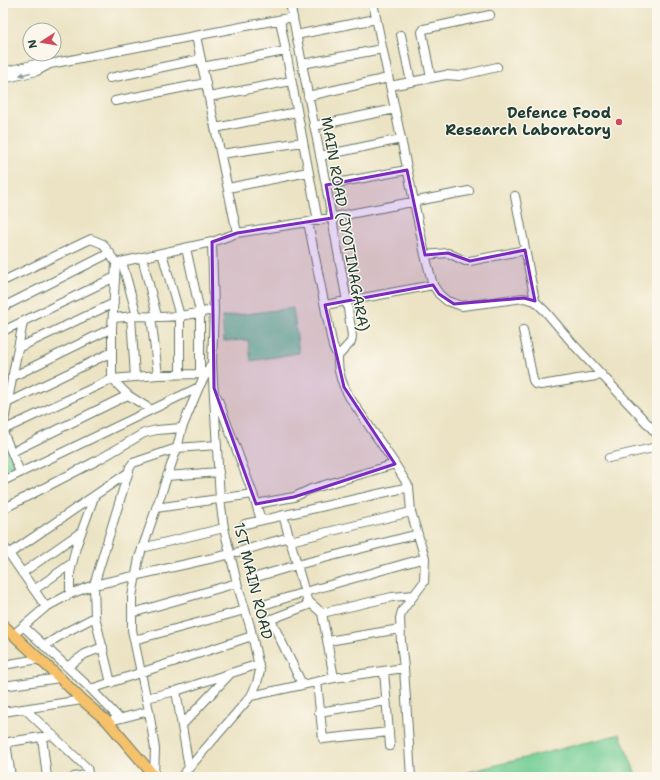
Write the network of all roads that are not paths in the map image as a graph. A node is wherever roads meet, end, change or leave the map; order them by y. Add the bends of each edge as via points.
1 (290, 3) edge
2 (373, 3) edge
3 (490, 15) dead end
4 (293, 17) junction
5 (376, 19) junction
6 (280, 20) junction
7 (296, 35) junction
8 (401, 35) dead end
9 (196, 36) junction
10 (382, 49) junction
11 (285, 50) junction
12 (201, 63) junction
13 (50, 64) junction
14 (302, 64) junction
15 (497, 67) dead end
16 (3, 72) edge
17 (110, 78) dead end
18 (431, 78) junction
19 (3, 79) edge
20 (291, 81) junction
21 (389, 82) junction
22 (411, 82) junction
23 (206, 83) junction
24 (308, 96) junction
25 (209, 97) junction
26 (115, 101) dead end
27 (395, 109) junction
28 (297, 112) junction
29 (314, 126) junction
30 (215, 128) junction
31 (401, 139) junction
32 (303, 142) junction
33 (221, 154) junction
34 (320, 156) junction
35 (407, 170) junction
36 (308, 172) junction
37 (326, 185) junction
38 (228, 188) junction
39 (469, 191) dead end
40 (515, 196) dead end
41 (414, 202) junction
42 (332, 218) junction
43 (318, 221) junction
44 (308, 222) junction
45 (237, 234) junction
46 (212, 242) junction
47 (186, 248) junction
48 (525, 250) junction
49 (110, 253) junction
50 (162, 253) junction
51 (425, 255) junction
52 (142, 257) junction
53 (119, 262) junction
54 (115, 277) junction
55 (3, 281) edge
56 (433, 285) junction
57 (535, 301) junction
58 (114, 302) junction
59 (347, 302) junction
60 (325, 305) junction
61 (3, 307) edge
62 (214, 310) junction
63 (200, 312) junction
64 (134, 316) junction
65 (154, 316) junction
66 (180, 316) junction
67 (112, 318) junction
68 (23, 322) junction
69 (112, 328) junction
70 (523, 330) dead end
71 (3, 331) edge
72 (18, 348) junction
73 (112, 352) junction
74 (338, 356) junction
75 (212, 364) junction
76 (204, 373) junction
77 (180, 374) junction
78 (158, 375) junction
79 (602, 375) junction
80 (12, 376) junction
81 (135, 377) junction
82 (112, 379) junction
83 (199, 387) junction
84 (214, 388) junction
85 (128, 395) junction
86 (7, 403) junction
87 (150, 409) junction
88 (3, 426) edge
89 (182, 428) junction
90 (3, 431) edge
91 (657, 434) edge
92 (217, 444) junction
93 (177, 448) junction
94 (657, 448) edge
95 (12, 452) junction
96 (609, 458) dead end
97 (395, 464) junction
98 (20, 472) junction
99 (129, 472) junction
100 (219, 472) junction
101 (167, 476) junction
102 (3, 480) edge
103 (409, 487) junction
104 (253, 494) junction
105 (94, 497) junction
106 (220, 499) junction
107 (256, 504) junction
108 (156, 508) junction
109 (3, 510) edge
110 (411, 512) junction
111 (283, 515) junction
112 (261, 520) junction
113 (245, 524) dead end
114 (224, 528) junction
115 (81, 532) junction
116 (418, 534) junction
117 (290, 539) junction
118 (3, 546) edge
119 (142, 548) junction
120 (234, 553) junction
121 (9, 554) junction
122 (424, 558) junction
123 (72, 563) junction
124 (297, 565) junction
125 (22, 573) junction
126 (136, 575) junction
127 (252, 578) dead end
128 (237, 583) junction
129 (94, 585) junction
130 (34, 590) junction
131 (304, 592) junction
132 (70, 594) junction
133 (414, 595) junction
134 (312, 604) junction
135 (260, 606) dead end
136 (46, 607) junction
137 (245, 610) junction
138 (132, 613) junction
139 (322, 614) junction
140 (95, 617) junction
141 (3, 625) edge
142 (23, 626) junction
143 (400, 629) junction
144 (13, 635) junction
145 (252, 636) junction
146 (134, 640) junction
147 (328, 641) junction
148 (44, 646) junction
149 (103, 647) junction
150 (39, 659) junction
151 (259, 664) junction
152 (3, 665) edge
153 (67, 667) junction
154 (404, 668) junction
155 (384, 671) junction
156 (141, 673) junction
157 (229, 674) junction
158 (60, 678) junction
159 (334, 678) junction
160 (316, 682) junction
161 (111, 683) junction
162 (302, 684) junction
163 (3, 686) edge
164 (91, 689) junction
165 (176, 691) junction
166 (251, 696) junction
167 (146, 698) junction
168 (82, 700) junction
169 (386, 701) junction
170 (25, 709) junction
171 (149, 711) junction
172 (3, 712) edge
173 (319, 712) junction
174 (119, 718) junction
175 (108, 722) junction
176 (182, 726) junction
177 (389, 732) junction
178 (53, 735) junction
179 (42, 737) junction
180 (4, 743) edge
181 (390, 746) dead end
182 (190, 768) junction
183 (155, 776) edge
184 (11, 777) edge
185 (47, 777) edge
186 (74, 777) edge
187 (181, 777) edge
188 (411, 777) edge

1 - 4 street, MAIN ROAD (JYOTINAGARA)
2 - 5 street
3 - 18 street via 424,29 422,32
4 - 6 street
4 - 7 street, MAIN ROAD (JYOTINAGARA)
5 - 7 street
5 - 10 street
6 - 9 street
6 - 11 street
7 - 14 street, MAIN ROAD (JYOTINAGARA)
8 - 22 street
9 - 12 street
9 - 13 street
10 - 14 street
10 - 21 street
11 - 12 street
11 - 20 street
12 - 17 street
12 - 23 street
13 - 16 street via 36,64
13 -> 19 street via 37,71
14 - 24 street, MAIN ROAD (JYOTINAGARA)
15 - 18 street via 459,76
18 - 22 street
20 - 25 street
20 - 28 street
21 - 22 street
21 - 24 street
21 - 27 street
23 - 25 street
23 - 26 street
24 - 29 street, MAIN ROAD (JYOTINAGARA)
25 - 30 street
27 - 29 street
27 - 31 street
28 - 30 street
28 - 32 street
29 - 34 street, MAIN ROAD (JYOTINAGARA)
30 - 33 street
31 - 34 street
31 - 35 street
32 - 33 street
32 - 36 street
33 - 38 street
34 - 37 street, MAIN ROAD (JYOTINAGARA)
35 - 37 street
35 - 41 street
36 - 38 street
36 - 43 street
37 - 42 street, MAIN ROAD (JYOTINAGARA)
38 - 45 street
39 - 41 street
40 - 48 street
41 - 42 street
41 - 51 street
42 - 43 street
42 - 59 street, MAIN ROAD (JYOTINAGARA)
43 - 44 street
44 - 45 street
44 - 60 street
45 - 46 street
46 - 47 street
46 - 62 street, 1ST MAIN ROAD
47 - 50 street
47 - 63 street
48 - 51 street via 470,261 448,253
48 - 57 street
49 - 53 street
49 - 55 street via 103,244 91,239
49 - 61 street
50 - 52 street
50 - 66 street
51 - 56 street
52 - 53 street
52 - 65 street
53 - 54 street
53 - 64 street
54 - 58 street
54 - 68 street
56 - 57 street via 447,301 462,306 524,298
56 - 59 street
57 - 79 street
58 - 67 street
58 - 72 street
59 - 60 street
59 - 74 street, MAIN ROAD (JYOTINAGARA) via 352,340
60 - 74 street via 333,347
62 - 63 street
62 - 75 street, 1ST MAIN ROAD
63 - 66 street
63 - 76 street
64 - 65 street
64 - 67 street
64 - 81 street
65 - 66 street
65 - 78 street
66 - 77 street
67 - 69 street
68 - 71 street
68 - 72 street
69 - 73 street
69 - 80 street
70 - 79 street via 535,384
72 - 80 street
73 - 82 street
73 - 86 street
74 - 97 street via 344,387
75 - 76 street
75 - 84 street, 1ST MAIN ROAD
76 - 77 street
76 - 83 street
77 - 78 street
78 - 81 street
79 - 91 street
80 - 86 street
81 - 82 street
82 - 85 street
82 - 90 street
83 - 87 street
83 - 89 street
84 - 92 street, 1ST MAIN ROAD
84 - 104 street
85 - 87 street
85 - 95 street
86 - 88 street
87 - 98 street
89 - 93 street
89 - 109 street via 144,434
90 - 95 street
92 - 93 street
92 - 100 street, 1ST MAIN ROAD
93 - 99 street via 133,463
93 - 101 street
94 - 96 street
95 - 98 street
97 - 103 street
97 - 107 street via 311,489 294,497
98 - 102 street
99 - 105 street
99 - 129 street
100 - 101 street
100 - 106 street, 1ST MAIN ROAD
101 - 108 street
103 - 110 street
103 - 111 street
104 - 106 street
104 - 107 street
105 - 115 street
105 - 121 street
106 - 108 street
106 - 114 street, 1ST MAIN ROAD
107 - 112 street
108 - 119 street
110 - 116 street
110 - 117 street
111 - 112 street
111 - 117 street
112 - 113 street
114 - 119 street
114 - 120 street, 1ST MAIN ROAD
115 - 123 street
115 - 125 street
116 - 122 street
116 - 124 street
117 - 120 street
117 - 124 street
118 - 121 street
119 - 126 street
120 - 126 street
120 - 128 street, 1ST MAIN ROAD
121 - 125 street
122 - 131 street
122 - 133 street via 424,582
123 - 130 street
123 - 132 street
124 - 127 street
124 - 131 street
125 - 130 street
126 - 129 street
126 - 138 street
128 - 137 street, 1ST MAIN ROAD
128 - 138 street
129 - 132 street
129 - 140 street
130 - 136 street
131 - 134 street
131 - 135 street
132 - 136 street
133 - 139 street via 392,597
133 - 143 street via 401,615
134 - 139 street
134 - 162 street via 270,620
136 - 142 street
137 - 145 street, 1ST MAIN ROAD
137 - 146 street
138 - 146 street
139 - 147 street
140 - 148 street
140 - 149 street
141 - 144 main road
142 - 144 street
142 - 148 street
143 - 147 street
143 - 154 street
144 - 150 main road
145 - 151 street, 1ST MAIN ROAD
145 - 156 street
146 - 156 street
147 - 159 street
148 - 153 street
149 - 153 street via 85,654
149 - 161 street
150 - 152 street
150 - 158 main road
151 - 157 street
151 - 166 street, 1ST MAIN ROAD via 257,683
153 - 164 street
154 - 155 street
154 - 188 street
155 - 159 street
155 - 169 street
156 - 161 street
156 - 167 street
157 - 165 street
157 - 176 street
158 - 163 street
158 - 168 main road
159 - 160 street
160 - 162 street
160 - 173 street
161 - 164 street
162 - 166 street
164 - 174 street
165 - 167 street
165 - 176 street
166 - 182 street, 1ST MAIN ROAD
167 - 171 street
168 - 170 street
168 - 175 main road
169 - 173 street
169 - 177 street
170 - 172 street
170 - 178 street
171 - 174 street
171 - 183 street via 155,749
173 - 177 street via 323,739
174 - 175 street
175 - 183 main road
176 - 182 street
177 - 181 street
178 - 179 street
178 - 186 street via 87,768 86,775
179 - 180 street
179 - 185 street
180 - 184 street
182 - 187 street, 1ST MAIN ROAD

